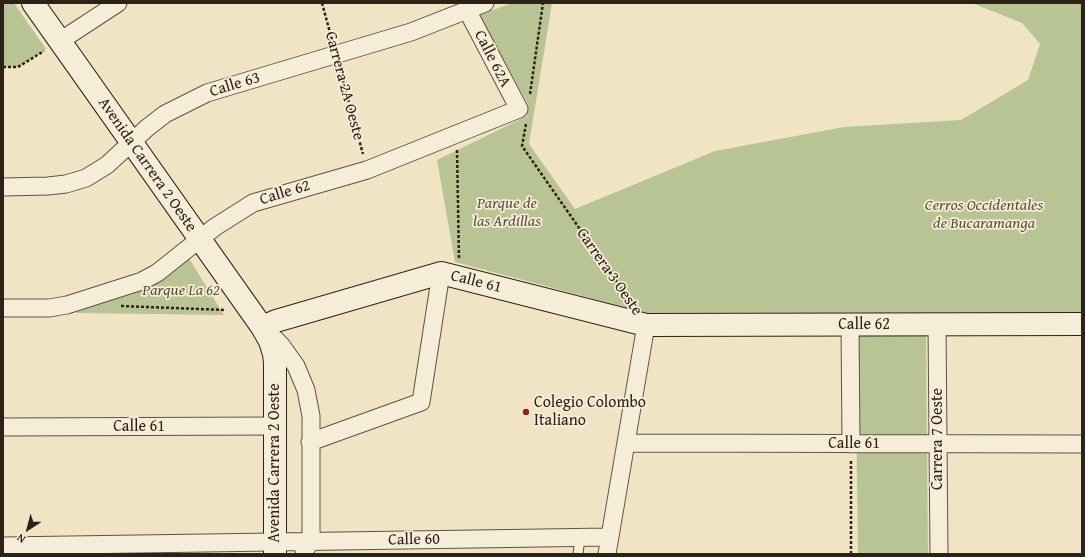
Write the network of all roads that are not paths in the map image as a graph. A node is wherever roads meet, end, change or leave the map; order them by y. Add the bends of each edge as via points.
1 (33, 3) edge
2 (118, 3) edge
3 (485, 3) edge
4 (467, 10) junction
5 (53, 45) junction
6 (525, 107) joint
7 (132, 143) junction
8 (3, 187) edge
9 (200, 239) junction
10 (450, 276) junction
11 (3, 308) edge
12 (257, 319) junction
13 (850, 324) junction
14 (937, 324) junction
15 (1082, 324) edge
16 (646, 325) junction
17 (275, 426) junction
18 (3, 427) edge
19 (310, 442) junction
20 (626, 443) junction
21 (851, 444) junction
22 (938, 444) junction
23 (1082, 444) edge
24 (609, 537) junction
25 (3, 546) edge
26 (579, 546) edge
27 (275, 548) edge
28 (306, 548) edge
29 (606, 554) edge
30 (939, 554) edge

1 - 5 street, Avenida Carrera 2 Oeste
2 - 5 street
3 - 4 street, Calle 63
4 - 6 street, Calle 62A
4 - 7 street, Calle 63 via 411,32 207,93 165,114
5 - 7 street, Avenida Carrera 2 Oeste
6 - 9 street, Calle 62 via 367,170 253,203
7 - 8 street, Calle 63 via 107,166 86,178 48,186
7 - 9 street, Avenida Carrera 2 Oeste
9 - 11 street, Calle 62 via 157,273 142,281 67,305 49,308
9 - 12 street, Avenida Carrera 2 Oeste
10 - 12 street, Calle 61 via 276,321
10 - 16 street, Calle 61
10 - 19 street via 421,402
12 - 17 street, Avenida Carrera 2 Oeste via 274,354
12 - 19 street, Avenida Carrera 2 Oeste via 296,366 306,390 311,416
13 - 14 street, Calle 62
13 - 16 street, Calle 62
13 - 21 street
14 - 15 street, Calle 62
14 - 22 street, Carrera 7 Oeste
16 - 20 street, Carrera 3 Oeste
17 - 18 street, Calle 61
17 - 27 street, Avenida Carrera 2 Oeste
19 - 28 street, Avenida Carrera 2 Oeste
20 - 21 street, Calle 61
20 - 24 street, Carrera 3 Oeste
21 - 22 street, Calle 61
22 - 23 street, Calle 61
22 - 30 street, Carrera 7 Oeste
24 - 26 street, Calle 60
24 - 29 street, Carrera 3 Oeste
25 - 27 street, Calle 60
26 - 28 street, Calle 60
27 - 28 street, Calle 60

